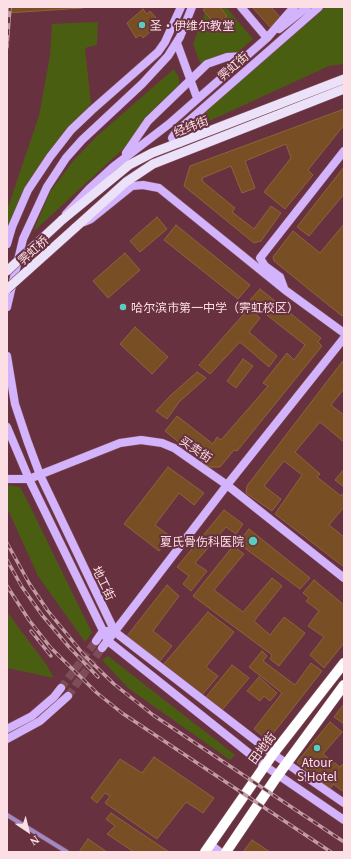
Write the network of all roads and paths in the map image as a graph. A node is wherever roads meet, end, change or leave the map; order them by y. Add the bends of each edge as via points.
1 (181, 7) edge
2 (192, 7) edge
3 (240, 7) edge
4 (294, 7) edge
5 (307, 7) edge
6 (319, 7) edge
7 (266, 38) junction
8 (177, 43) junction
9 (246, 56) junction
10 (344, 79) edge
11 (190, 80) junction
12 (344, 89) edge
13 (197, 98) junction
14 (180, 143) junction
15 (344, 151) edge
16 (122, 160) junction
17 (62, 220) junction
18 (78, 225) junction
19 (7, 244) edge
20 (7, 271) edge
21 (7, 289) edge
22 (285, 290) junction
23 (7, 307) edge
24 (344, 333) edge
25 (344, 338) edge
26 (7, 356) edge
27 (7, 427) edge
28 (40, 475) junction
29 (29, 478) junction
30 (7, 479) edge
31 (227, 485) junction
32 (344, 578) edge
33 (103, 631) junction
34 (115, 632) junction
35 (96, 641) tunnel mouth
36 (108, 641) junction
37 (102, 648) tunnel mouth
38 (344, 663) edge
39 (344, 686) edge
40 (61, 688) tunnel mouth
41 (68, 696) tunnel mouth
42 (7, 729) edge
43 (7, 739) edge
44 (273, 754) junction
45 (286, 764) junction
46 (265, 766) junction
47 (278, 775) junction
48 (344, 803) edge
49 (7, 816) edge
50 (344, 820) edge
51 (208, 848) edge
52 (67, 852) edge
53 (220, 852) edge
54 (226, 852) edge

1 - 19 main road via 158,52 71,130 50,156 28,190
2 - 8 main road
3 - 7 main road
4 - 7 main road, 霁虹街
5 - 7 main road, 霁虹街
6 - 14 main road, 霁虹街 via 176,132 172,138
7 - 9 main road, 霁虹街
8 - 11 main road
8 - 23 main road via 159,67 82,140 52,178 23,239
9 - 11 main road, 霁虹街 via 227,57 207,64
9 - 13 main road, 霁虹街
10 - 14 main road, 经纬街
11 - 13 main road
11 - 16 main road, 霁虹街 via 148,121
12 - 18 main road, 经纬街 via 153,164 126,182
13 - 16 main road, 霁虹街 via 169,124
14 - 17 main road, 经纬街 via 129,165
15 - 22 main road via 260,258 265,266 280,277
16 - 17 main road, 霁虹街 via 74,204
17 - 20 main road, 霁虹桥, bridge
18 - 21 main road, 霁虹桥, bridge
18 - 22 main road via 91,219 132,186 159,188
22 - 24 main road
25 - 31 main road
26 - 28 main road, 地工街 via 10,385 19,421
27 - 29 main road, 地工街
28 - 29 main road, 买卖街
28 - 31 main road, 买卖街 via 109,446 141,440 174,448
28 - 34 main road, 地工街
29 - 30 main road, 买卖街
29 - 33 main road, 地工街
31 - 32 main road, 买卖街
31 - 34 main road
33 - 34 main road
33 - 35 main road
33 - 36 main road, 地工街
34 - 36 main road
34 - 44 main road, 地工街
36 - 37 main road
36 - 46 main road, 地工街
38 - 44 highway, 田地街
39 - 45 highway
40 - 42 main road via 32,716
41 - 43 main road via 40,721
44 - 45 main road, 地工街
44 - 46 highway, 田地街
45 - 47 highway
45 - 48 main road, 地工街
46 - 47 main road, 地工街
46 - 51 highway, 田地街
47 - 50 main road, 地工街
47 - 54 highway
49 - 52 street
51 - 53 main road

